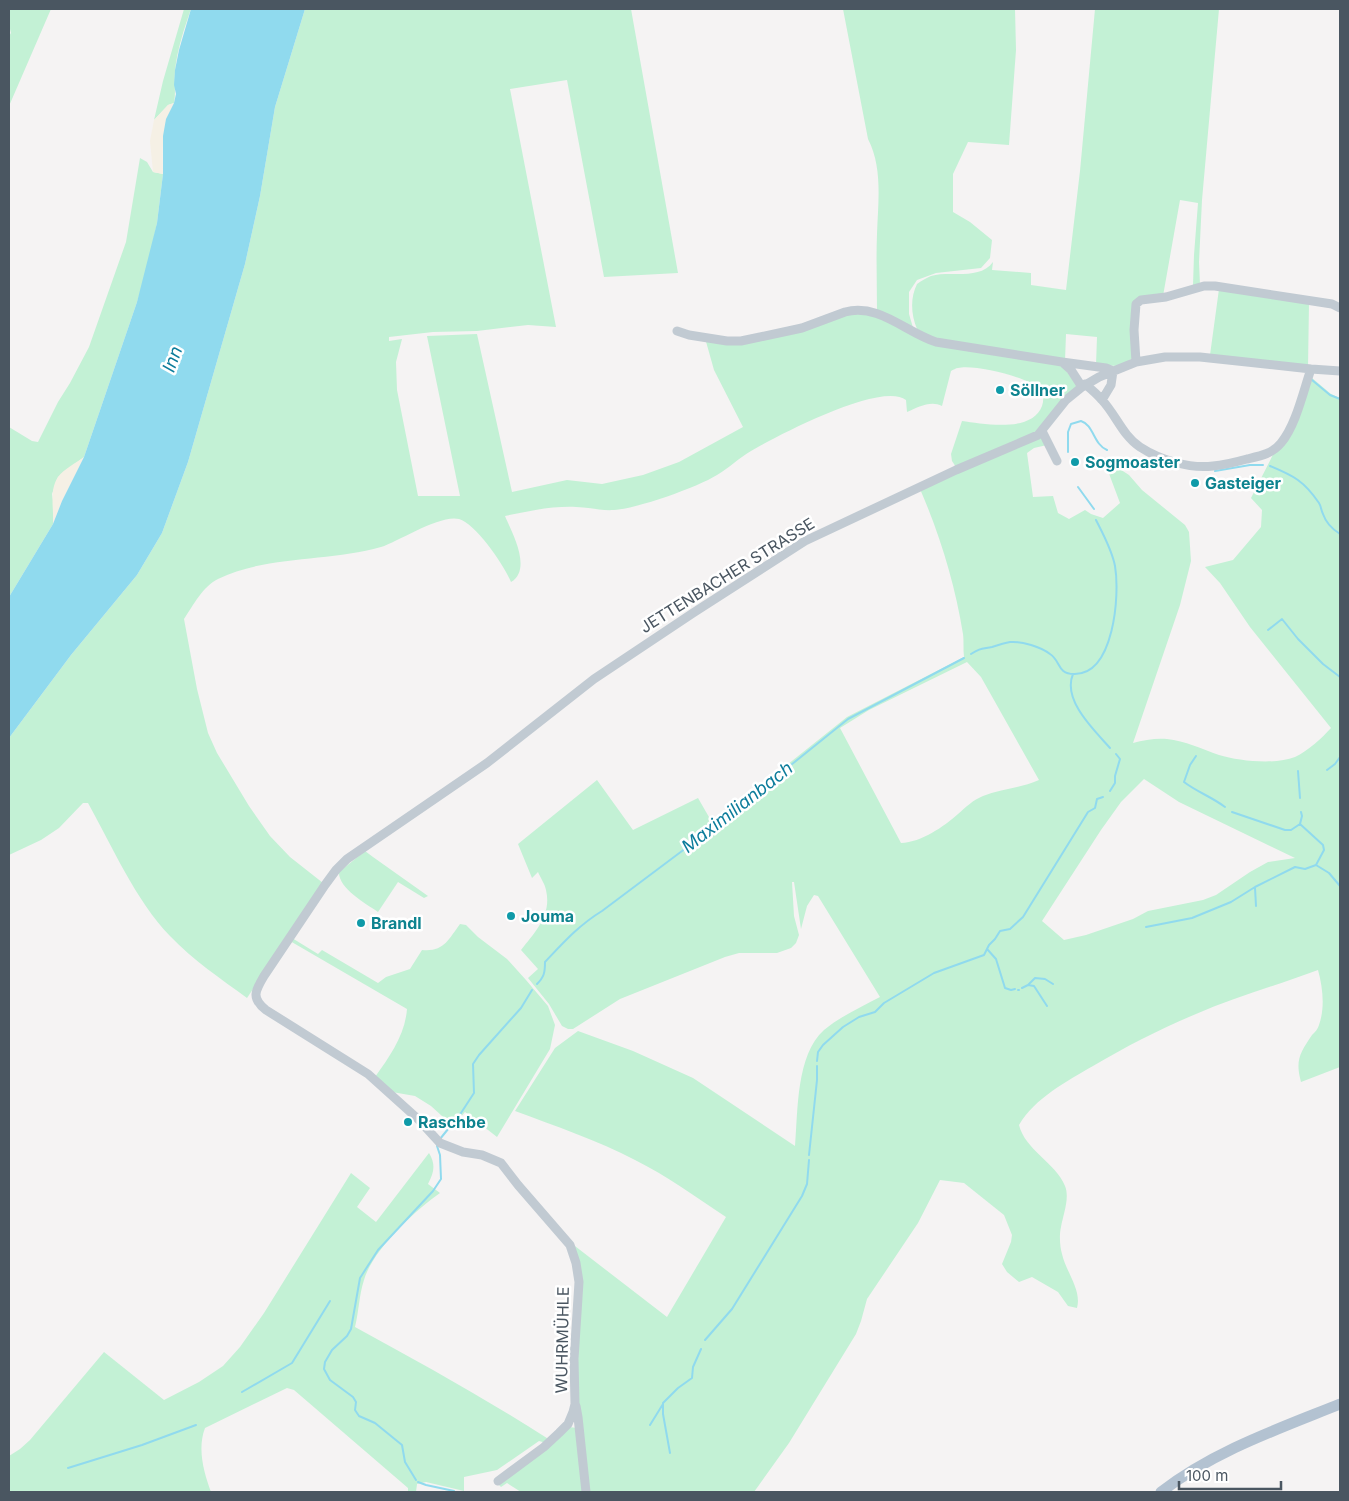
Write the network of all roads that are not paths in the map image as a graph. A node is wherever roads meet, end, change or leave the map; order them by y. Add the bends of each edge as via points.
1 (1340, 308) edge
2 (677, 331) dead end
3 (1062, 362) junction
4 (1136, 362) junction
5 (1311, 369) junction
6 (1113, 371) junction
7 (1340, 371) edge
8 (1083, 386) junction
9 (1102, 400) junction
10 (1042, 431) junction
11 (1057, 461) dead end
12 (255, 997) joint
13 (575, 1404) junction
14 (1340, 1404) edge
15 (568, 1424) junction
16 (580, 1429) junction
17 (498, 1481) dead end
18 (586, 1492) edge
19 (1161, 1492) edge

1 - 4 street via 1332,304 1215,286 1140,300 1136,304 1134,323
2 - 3 street via 741,341 802,328 845,312 861,310 876,313 936,342
3 - 6 street
3 - 8 street
4 - 5 street, JETTENBACHER STRASSE via 1200,356
4 - 6 street, JETTENBACHER STRASSE
5 - 7 street, JETTENBACHER STRASSE
5 - 9 street via 1282,443 1269,454 1214,466 1177,462 1140,447 1127,435
6 - 8 street, JETTENBACHER STRASSE
6 - 9 street via 1111,385
8 - 9 street
8 - 10 street, JETTENBACHER STRASSE via 1066,400
10 - 11 street
10 - 12 street, JETTENBACHER STRASSE via 805,541 594,679 487,762 342,864 264,976
12 - 13 street, WUHRMÜHLE via 266,1010 368,1074 440,1143 464,1152 482,1154 501,1163 570,1245 579,1282
13 - 15 street, WUHRMÜHLE
13 - 16 street
14 - 19 main road via 1215,1458 1188,1472
15 - 16 street
15 - 17 street, WUHRMÜHLE via 544,1447
16 - 18 street

